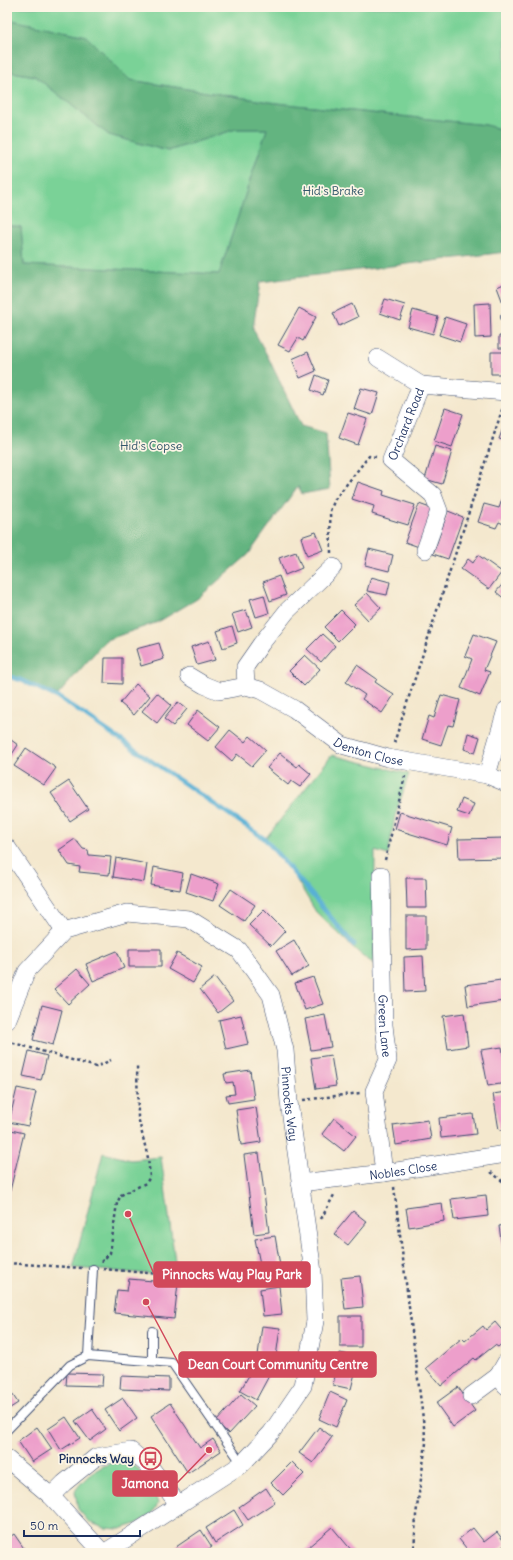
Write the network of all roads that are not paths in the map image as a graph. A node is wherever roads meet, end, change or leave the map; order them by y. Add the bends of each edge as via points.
1 (378, 358) dead end
2 (421, 385) junction
3 (505, 398) edge
4 (425, 550) dead end
5 (333, 567) road end
6 (189, 676) dead end
7 (246, 686) junction
8 (506, 710) edge
9 (487, 775) junction
10 (506, 783) edge
11 (7, 847) edge
12 (381, 874) road end
13 (64, 931) junction
14 (7, 1021) edge
15 (506, 1154) edge
16 (384, 1173) junction
17 (300, 1183) junction
18 (93, 1269) road end
19 (152, 1331) dead end
20 (88, 1356) junction
21 (152, 1361) junction
22 (503, 1374) edge
23 (471, 1396) dead end
24 (7, 1430) edge
25 (7, 1459) edge
26 (242, 1464) junction
27 (50, 1496) junction
28 (179, 1506) junction
29 (104, 1553) edge

1 - 2 street
2 - 3 street, Orchard Road
2 - 4 street, Orchard Road via 391,460 433,494 439,511
5 - 7 street via 287,611 261,644 245,667
6 - 7 street via 219,692
7 - 9 street, Denton Close via 272,696 294,709 342,746 388,758
8 - 9 street
9 - 10 street, Denton Close
11 - 13 street
12 - 16 street, Green Lane via 384,1025 388,1060 374,1091
13 - 14 street via 28,971
13 - 17 street, Pinnocks Way via 127,913 189,919 239,950 271,995 285,1050
15 - 16 street, Nobles Close
16 - 17 street, Nobles Close
17 - 26 street, Pinnocks Way via 313,1272 314,1321 303,1386 271,1433
18 - 20 lane
19 - 21 lane
20 - 21 lane
20 - 24 lane via 70,1365
21 - 26 lane via 172,1362
22 - 23 street
25 - 27 street, Pinnocks Way
26 - 28 street, Pinnocks Way
27 - 28 street via 96,1457 131,1451 151,1468
27 - 29 street, Pinnocks Way
28 - 29 street, Pinnocks Way

